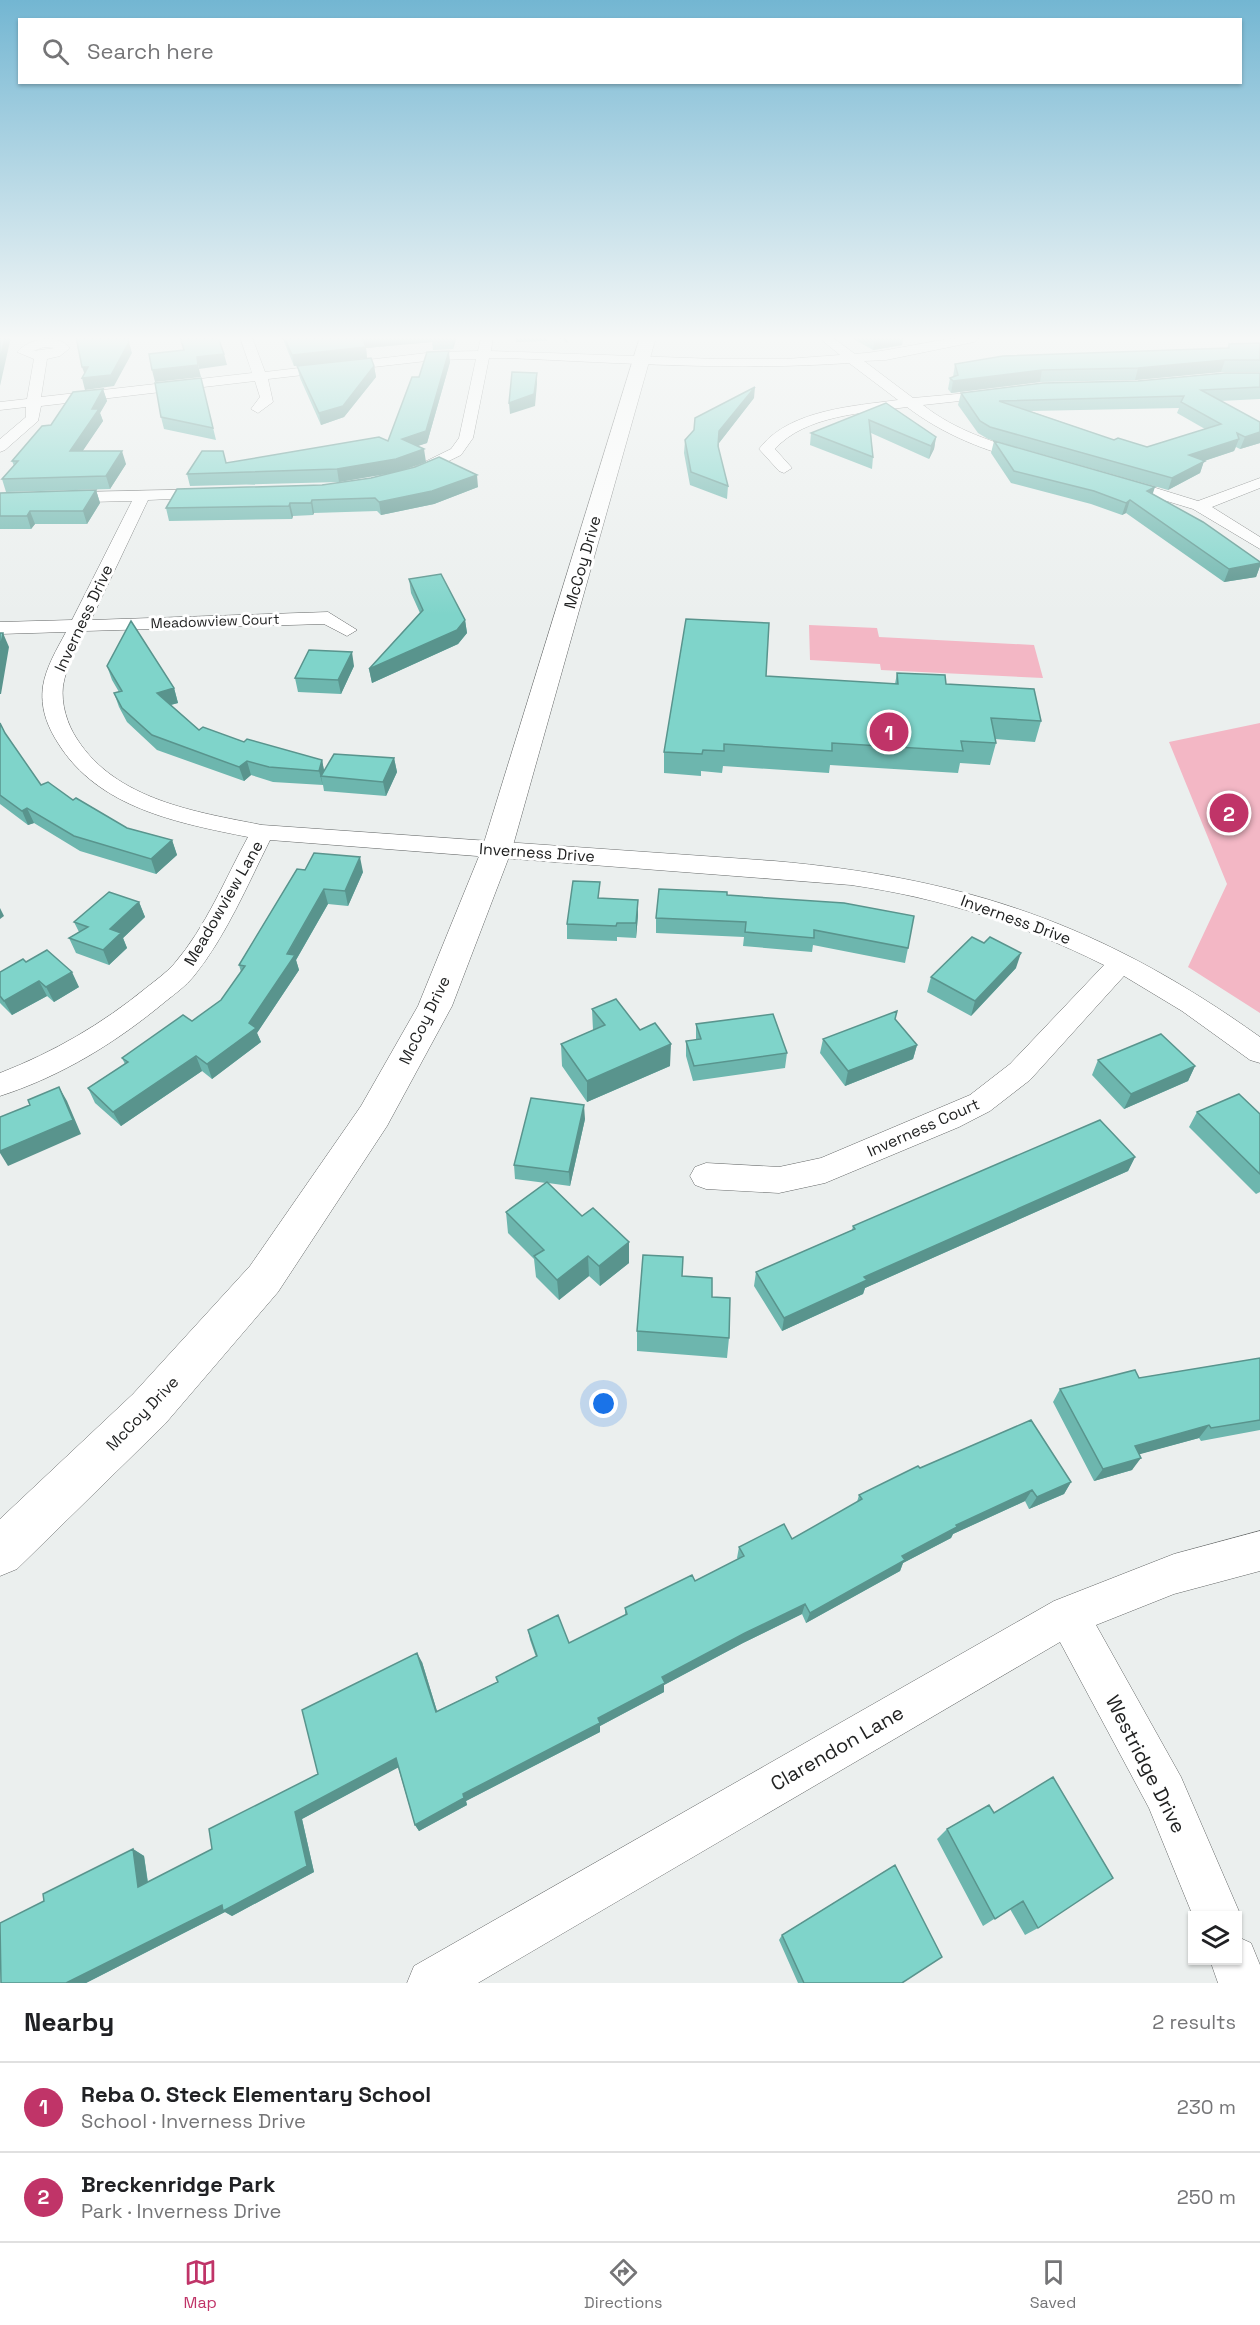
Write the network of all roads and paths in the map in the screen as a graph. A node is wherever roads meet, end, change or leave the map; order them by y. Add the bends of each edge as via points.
1 (20, 430) edge
2 (468, 430) edge
3 (619, 430) edge
4 (788, 430) edge
5 (950, 430) edge
6 (0, 447) edge
7 (1041, 460) edge
8 (784, 468) dead end
9 (1104, 477) edge
10 (397, 479) edge
11 (1260, 483) edge
12 (230, 493) edge
13 (142, 496) junction
14 (0, 500) edge
15 (1199, 506) junction
16 (1260, 544) edge
17 (78, 625) junction
18 (0, 628) edge
19 (347, 630) dead end
20 (262, 832) junction
21 (497, 849) junction
22 (1122, 962) junction
23 (1260, 1052) edge
24 (0, 1085) edge
25 (706, 1176) dead end
26 (1260, 1551) edge
27 (0, 1552) edge
28 (1068, 1615) junction
29 (1215, 1911) edge
30 (1236, 1965) edge
31 (431, 1983) edge
32 (1242, 1983) edge

1 - 6 street
2 - 10 street via 456,452
3 - 21 street, McCoy Drive
4 - 8 street via 770,442 767,449
5 - 7 street
9 - 15 street
11 - 15 street
12 - 13 street
13 - 14 street
13 - 17 street, Inverness Drive
15 - 16 street
17 - 18 street
17 - 19 street, Meadowview Court via 328,618
17 - 20 street, Inverness Drive via 53,684 57,722 73,751 106,781 156,807
20 - 21 street, Inverness Drive
20 - 24 street, Meadowview Lane via 213,926 184,970 141,1009 90,1044
21 - 22 street, Inverness Drive via 796,871 917,887 1004,912
21 - 27 street, McCoy Drive via 435,1006 374,1116 264,1279 150,1409
22 - 23 street, Inverness Drive
22 - 25 street, Inverness Court via 1020,1072 972,1107 825,1170 779,1180
26 - 28 street, Clarendon Lane via 1174,1574
28 - 29 street, Westridge Drive via 1165,1793
28 - 31 street, Clarendon Lane
30 - 32 street

